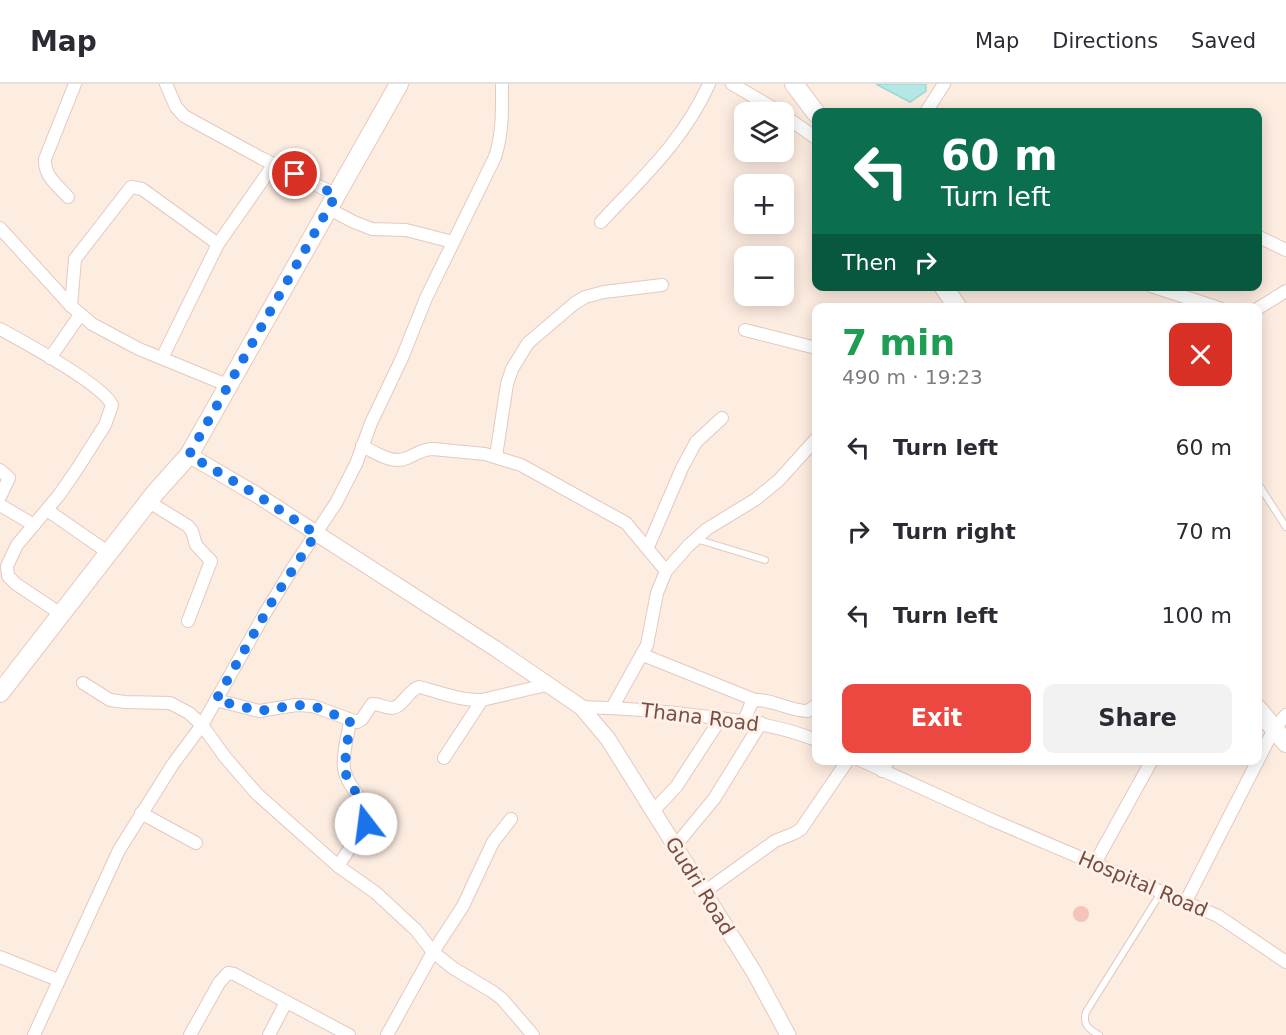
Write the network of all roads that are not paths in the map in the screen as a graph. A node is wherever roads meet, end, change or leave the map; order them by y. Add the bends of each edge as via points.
1 (75, 84) edge
2 (166, 84) edge
3 (399, 84) edge
4 (502, 84) edge
5 (710, 84) edge
6 (732, 84) edge
7 (794, 84) edge
8 (944, 84) edge
9 (761, 102) edge
10 (812, 108) edge
11 (929, 108) edge
12 (794, 123) edge
13 (812, 135) edge
14 (274, 164) junction
15 (68, 196) dead end
16 (333, 202) junction
17 (601, 222) dead end
18 (0, 228) edge
19 (1262, 238) edge
20 (453, 242) junction
21 (218, 244) junction
22 (1286, 250) edge
23 (662, 285) dead end
24 (1166, 291) edge
25 (1286, 291) edge
26 (1203, 303) edge
27 (1262, 306) edge
28 (76, 311) junction
29 (0, 329) edge
30 (745, 330) dead end
31 (812, 347) edge
32 (50, 358) junction
33 (162, 358) junction
34 (227, 386) junction
35 (722, 418) dead end
36 (812, 443) edge
37 (362, 446) junction
38 (189, 455) junction
39 (496, 456) junction
40 (0, 470) edge
41 (1262, 490) edge
42 (0, 497) edge
43 (149, 502) junction
44 (0, 505) edge
45 (47, 510) junction
46 (34, 525) junction
47 (1286, 527) edge
48 (316, 534) junction
49 (696, 539) junction
50 (648, 547) junction
51 (109, 553) junction
52 (765, 560) dead end
53 (666, 571) junction
54 (4, 576) edge
55 (61, 614) junction
56 (188, 621) dead end
57 (643, 655) junction
58 (83, 683) dead end
59 (546, 685) junction
60 (0, 693) edge
61 (216, 700) junction
62 (482, 700) junction
63 (755, 700) junction
64 (581, 707) junction
65 (612, 708) junction
66 (812, 708) edge
67 (1262, 714) edge
68 (1286, 715) edge
69 (721, 718) junction
70 (350, 721) junction
71 (744, 721) junction
72 (761, 723) junction
73 (202, 725) junction
74 (1280, 736) edge
75 (812, 739) edge
76 (444, 758) dead end
77 (845, 765) edge
78 (1149, 765) edge
79 (886, 766) edge
80 (653, 811) junction
81 (141, 813) junction
82 (511, 819) dead end
83 (196, 843) dead end
84 (675, 846) junction
85 (1095, 863) junction
86 (338, 866) junction
87 (1162, 891) junction
88 (704, 892) junction
89 (1186, 901) junction
90 (433, 952) junction
91 (0, 957) edge
92 (1286, 962) edge
93 (58, 980) junction
94 (286, 1002) junction
95 (34, 1035) edge
96 (190, 1035) edge
97 (269, 1035) edge
98 (349, 1035) edge
99 (387, 1035) edge
100 (533, 1035) edge
101 (788, 1035) edge
102 (1099, 1035) edge

1 - 15 street via 45,159 46,172
2 - 14 street via 184,116
3 - 16 main road
4 - 20 street via 501,138
5 - 17 street via 675,142
6 - 9 street
7 - 10 main road
8 - 11 street
12 - 13 street
14 - 16 street
14 - 21 street
16 - 20 street via 372,229 406,231
16 - 34 main road
18 - 28 street
19 - 22 street
20 - 37 street
21 - 28 street via 142,189 131,187 75,259
21 - 33 street
23 - 39 street via 585,297 528,343 507,384
24 - 26 street
25 - 27 street
28 - 32 street
28 - 33 street via 117,339
29 - 32 street
30 - 31 street
32 - 45 street via 102,392 112,405 105,425
33 - 34 street
34 - 38 main road
35 - 50 street via 696,442
36 - 49 street via 756,499
37 - 39 street via 397,461 424,449
37 - 48 street via 341,494
38 - 43 main road
38 - 48 street, Gudri Road
39 - 50 street via 521,465 616,516
40 - 42 street via 9,478
41 - 47 lane
43 - 51 main road
43 - 56 street via 188,526 196,544 211,561
44 - 46 street
45 - 46 street
45 - 51 street
46 - 54 street via 17,545
48 - 59 street, Gudri Road via 436,609
48 - 61 street via 269,606
49 - 52 lane
49 - 53 street
50 - 53 street
51 - 55 main road
53 - 57 street
54 - 55 street
55 - 60 main road
57 - 63 street
57 - 65 street
58 - 73 street via 110,700 170,703
59 - 62 street
59 - 64 street, Gudri Road
61 - 70 street via 259,711 313,706
61 - 73 street
62 - 70 street via 462,699 419,687 397,706 372,704 362,719
62 - 76 street
63 - 66 street via 799,711
63 - 71 street
64 - 65 street, Thana Road
64 - 80 street, Gudri Road via 608,739
65 - 69 street, Thana Road
67 - 74 main road
68 - 74 street
69 - 71 street, Thana Road
69 - 80 street via 676,786
70 - 86 street via 344,771 368,817
71 - 72 street, Thana Road
72 - 75 street, Thana Road
72 - 84 street via 714,799
73 - 81 street
73 - 86 street via 257,794
74 - 89 street
77 - 88 street via 801,829 775,841
78 - 85 street
79 - 85 street, Hospital Road via 992,820
80 - 84 street, Gudri Road
81 - 83 street
81 - 93 street via 119,850
82 - 90 street via 493,842 463,906
84 - 88 street, Gudri Road
85 - 87 street, Hospital Road
86 - 90 street via 376,893 416,930
87 - 89 street, Hospital Road
87 - 102 lane via 1086,1012 1085,1025
88 - 101 street, Gudri Road
89 - 92 street, Hospital Road via 1218,916
90 - 99 street
90 - 100 street via 493,992
91 - 93 street
93 - 95 street
94 - 96 street via 228,973
94 - 97 street
94 - 98 street

